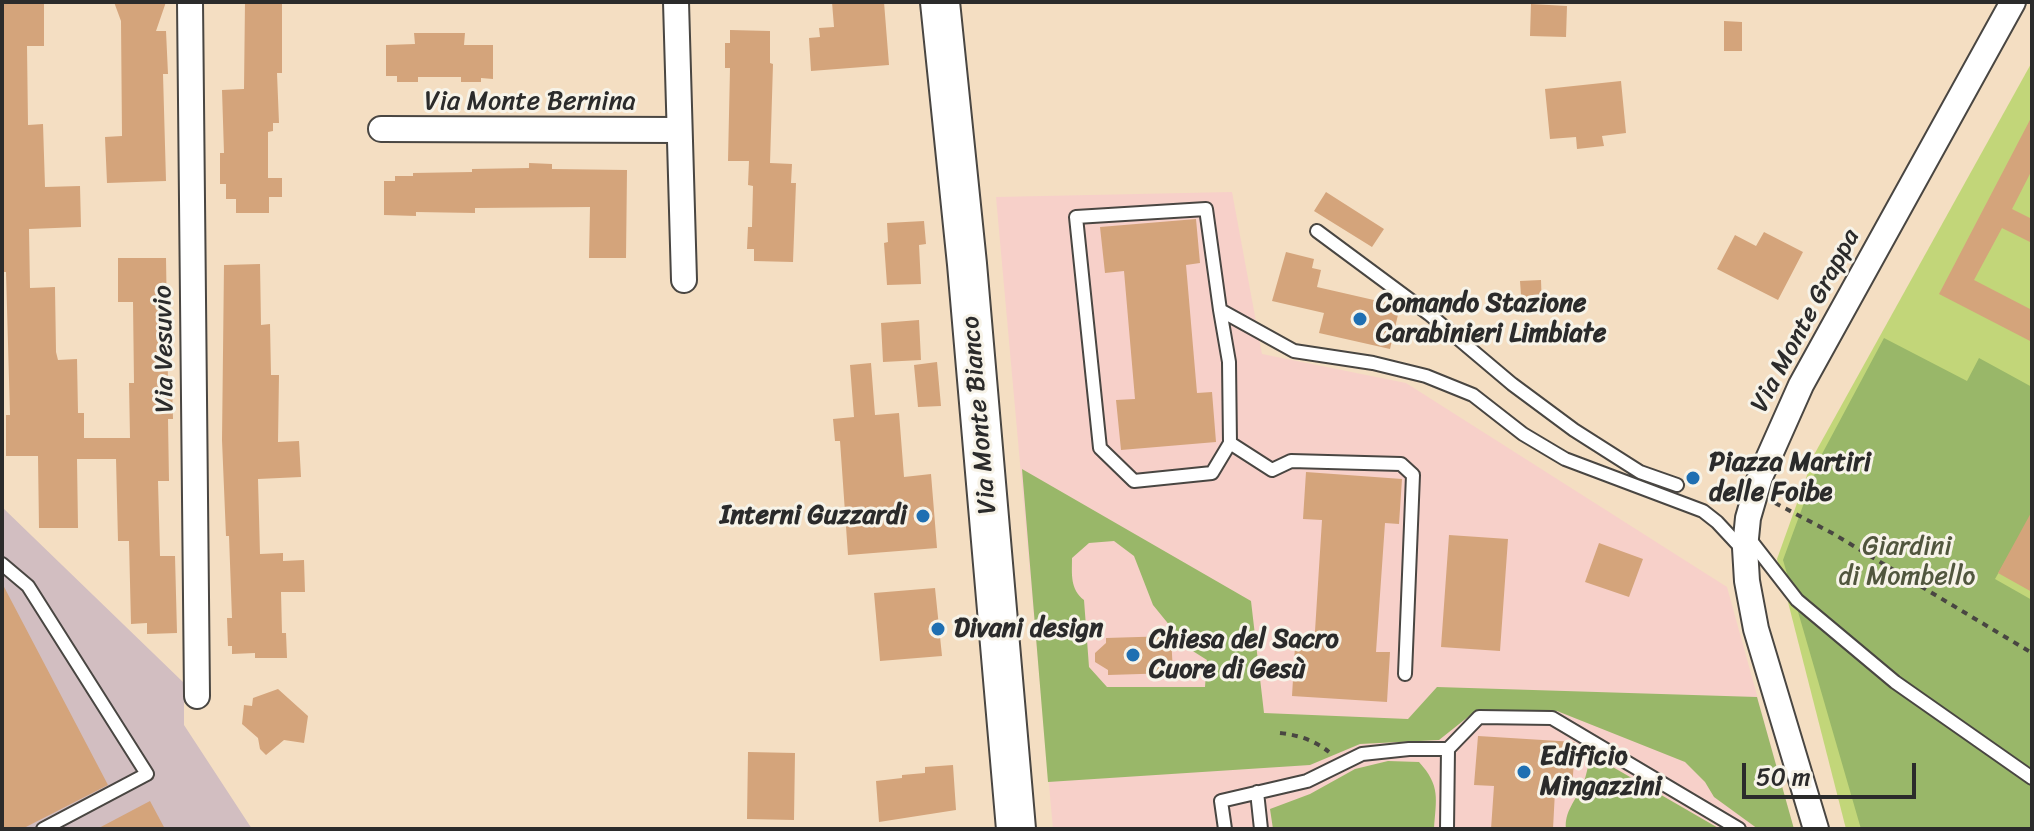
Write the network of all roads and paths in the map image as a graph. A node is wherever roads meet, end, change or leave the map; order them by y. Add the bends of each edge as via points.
1 (190, 2) edge
2 (676, 2) edge
3 (940, 2) edge
4 (2013, 2) edge
5 (381, 129) dead end
6 (679, 130) junction
7 (1317, 231) dead end
8 (684, 280) dead end
9 (1220, 310) junction
10 (1230, 443) junction
11 (1677, 485) dead end
12 (1755, 493) junction
13 (1746, 544) junction
14 (2, 564) edge
15 (2032, 653) edge
16 (1405, 674) dead end
17 (197, 696) dead end
18 (1280, 733) dead end
19 (1448, 749) junction
20 (1342, 764) junction
21 (2032, 778) edge
22 (1257, 792) junction
23 (43, 829) edge
24 (1016, 829) edge
25 (1225, 829) edge
26 (1261, 829) edge
27 (1447, 829) edge
28 (1739, 829) edge
29 (1816, 829) edge

1 - 17 street, Via Vesuvio
2 - 6 street
3 - 24 main road, Via Monte Bianco
4 - 12 street, Via Monte Grappa via 1801,385
5 - 6 street, Via Monte Bernina
6 - 8 street
7 - 11 lane via 1574,430 1640,472
9 - 10 lane via 1229,362
9 - 10 lane via 1206,209 1076,217 1100,448 1134,481 1212,473
9 - 13 lane via 1294,351 1426,376 1473,395 1565,459 1703,511
10 - 16 lane via 1272,470 1291,461 1401,464 1413,475
12 - 13 street, Via Monte Grappa
12 - 15 path
13 - 21 lane via 1797,600 1895,682
13 - 29 street, Via Monte Grappa via 1756,629
14 - 23 lane via 28,586 147,774
18 - 20 path via 1319,744
19 - 20 lane via 1362,754
19 - 27 lane
19 - 28 lane via 1479,717 1552,718
20 - 22 lane via 1307,781
22 - 25 lane via 1221,801
22 - 26 lane

